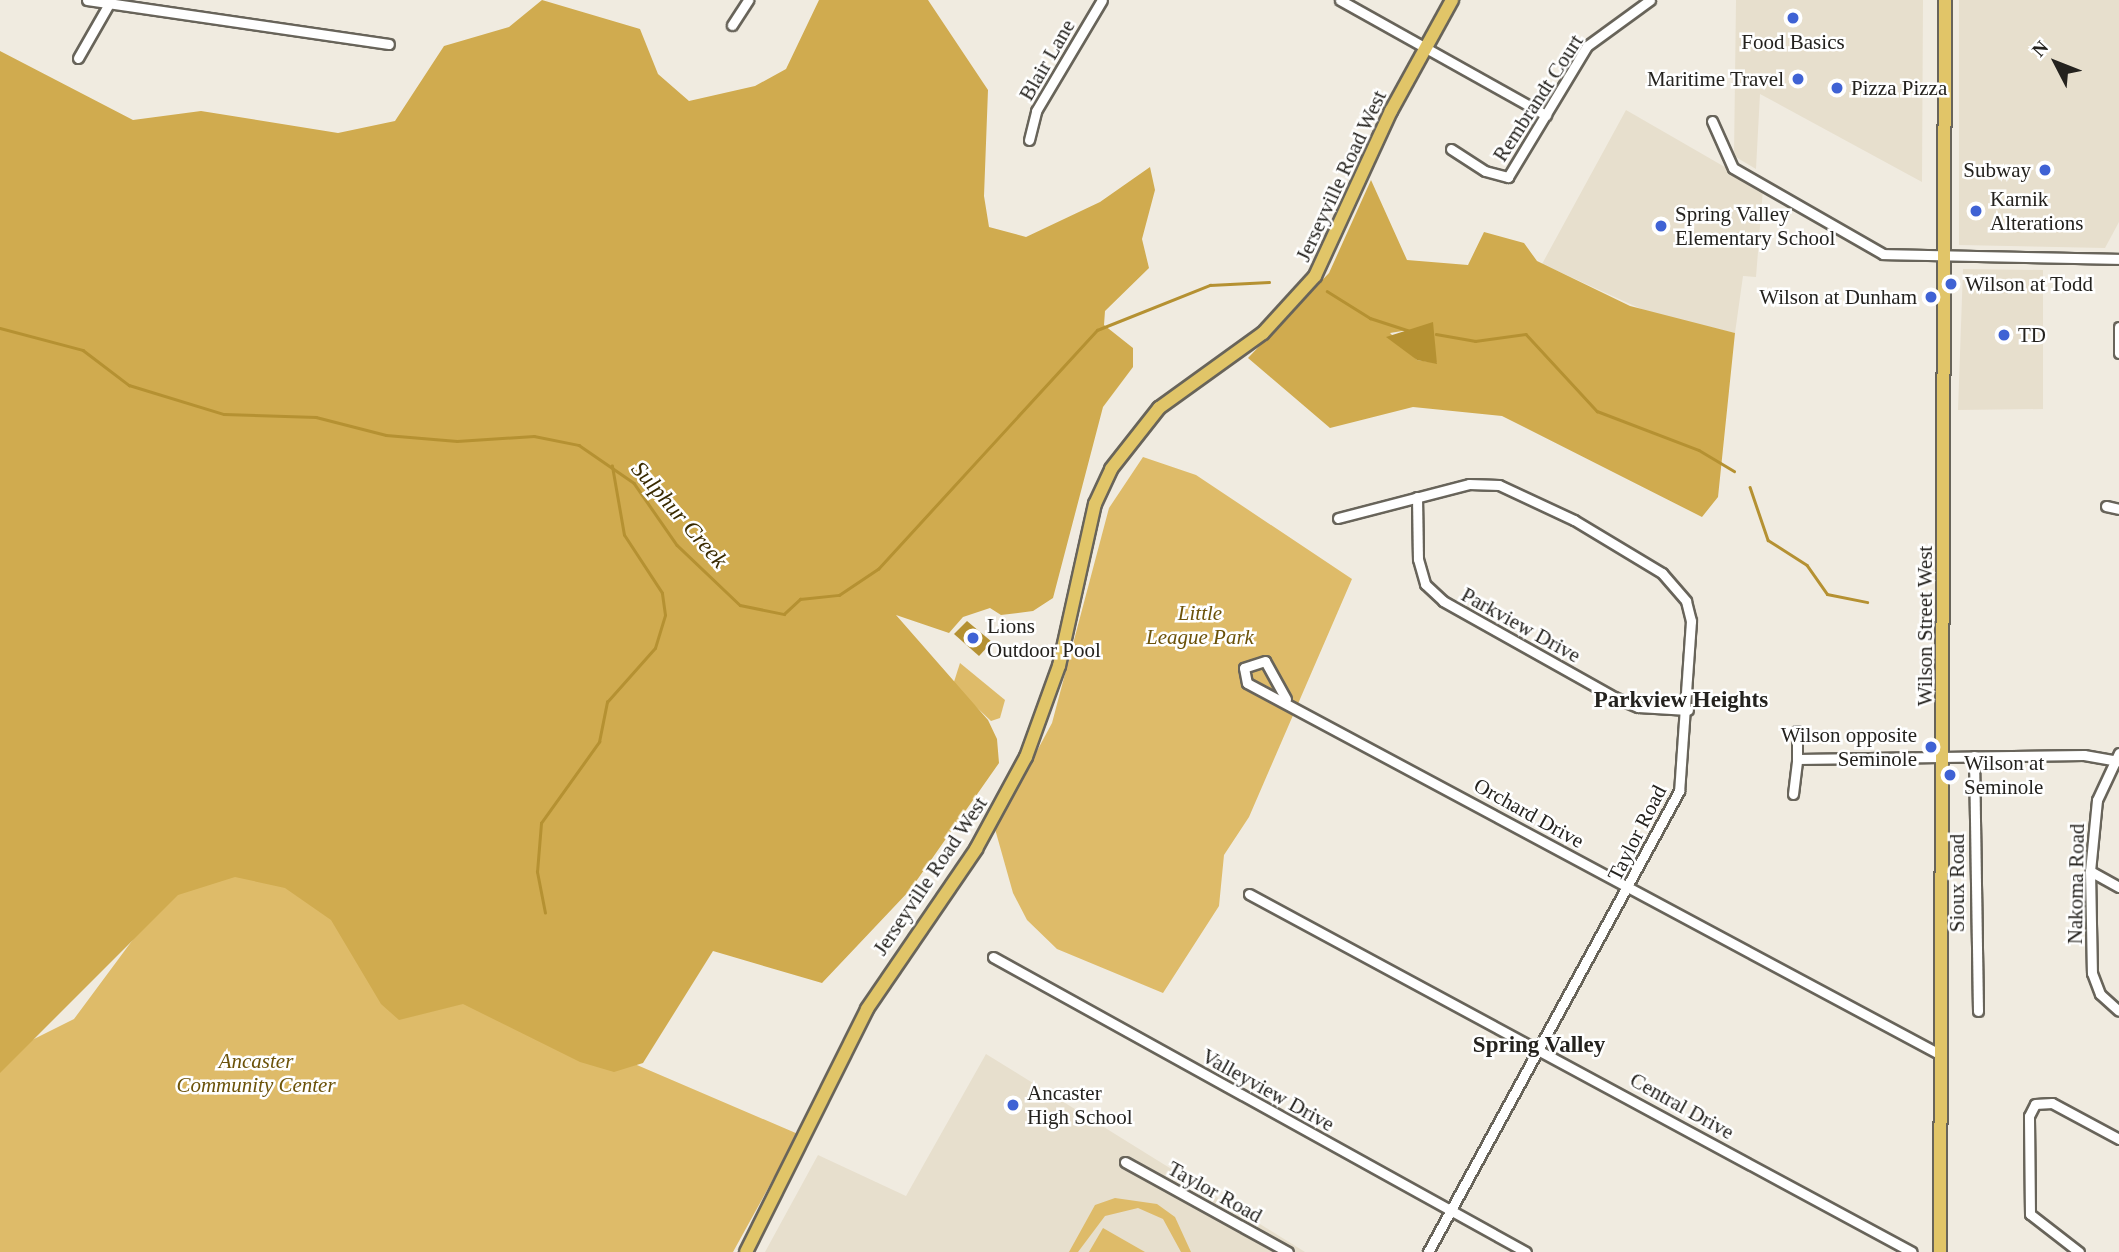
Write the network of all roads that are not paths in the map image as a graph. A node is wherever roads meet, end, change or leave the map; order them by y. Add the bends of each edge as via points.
1 (87, 0) edge
2 (748, 0) edge
3 (1102, 0) edge
4 (1340, 0) edge
5 (1452, 0) edge
6 (1650, 0) edge
7 (1945, 0) edge
8 (109, 2) edge
9 (732, 24) dead end
10 (389, 44) dead end
11 (1426, 47) junction
12 (78, 58) dead end
13 (1546, 115) junction
14 (1712, 121) dead end
15 (1029, 140) dead end
16 (1451, 149) dead end
17 (2119, 259) edge
18 (1945, 260) junction
19 (2119, 327) edge
20 (2119, 353) edge
21 (1417, 497) junction
22 (2106, 506) dead end
23 (2119, 509) edge
24 (1338, 518) dead end
25 (1286, 699) junction
26 (1688, 710) junction
27 (1797, 731) dead end
28 (1974, 756) junction
29 (1945, 758) junction
30 (2118, 758) edge
31 (1797, 759) junction
32 (1793, 794) dead end
33 (2090, 871) junction
34 (1629, 887) junction
35 (2119, 887) edge
36 (1249, 894) dead end
37 (993, 957) dead end
38 (1978, 1011) dead end
39 (2119, 1011) edge
40 (1540, 1049) junction
41 (1941, 1055) junction
42 (2119, 1138) edge
43 (1125, 1162) dead end
44 (1451, 1211) junction
45 (2076, 1251) edge
46 (746, 1252) edge
47 (1288, 1252) edge
48 (1428, 1252) edge
49 (1526, 1252) edge
50 (1912, 1252) edge
51 (1940, 1252) edge

1 - 8 street
2 - 9 street
3 - 15 street, Blair Lane via 1036,111
4 - 11 street
5 - 11 main road, Jerseyville Road West
6 - 13 street, Rembrandt Court via 1587,46
7 - 18 main road, Wilson Street West
8 - 10 street
8 - 12 street
11 - 13 street
11 - 46 main road, Jerseyville Road West via 1315,276 1263,333 1158,408 1111,469 1095,505 1059,666 1026,757 976,849 867,1009
13 - 16 street, Rembrandt Court via 1508,177 1485,171
14 - 18 street via 1734,169 1883,254
17 - 18 street
18 - 29 main road, Wilson Street West
19 - 20 street
21 - 24 street, Taylor Road
21 - 26 street, Parkview Drive via 1418,559 1425,584 1443,601 1614,697 1638,707
21 - 26 street, Taylor Road via 1469,484 1499,485 1574,520 1662,573 1686,601 1691,621
22 - 23 street
25 - 25 street, Orchard Drive via 1265,661 1244,668 1247,683
25 - 34 street, Orchard Drive
26 - 34 street, Taylor Road via 1679,791
27 - 31 street
28 - 29 street
28 - 30 street
28 - 38 street, Sioux Road
29 - 31 street
29 - 41 main road, Wilson Street West
30 - 33 street, Nakoma Road via 2097,800
31 - 32 street
33 - 35 street
33 - 39 street, Nakoma Road via 2092,973 2100,994
34 - 40 street, Taylor Road
34 - 41 street, Orchard Drive
36 - 40 street, Central Drive
37 - 44 street, Valleyview Drive
40 - 44 street, Taylor Road
40 - 50 street, Central Drive
41 - 51 main road, Wilson Street West
42 - 45 street via 2052,1103 2035,1104 2029,1116 2030,1214
43 - 47 street, Taylor Road
44 - 48 street, Taylor Road
44 - 49 street, Valleyview Drive

